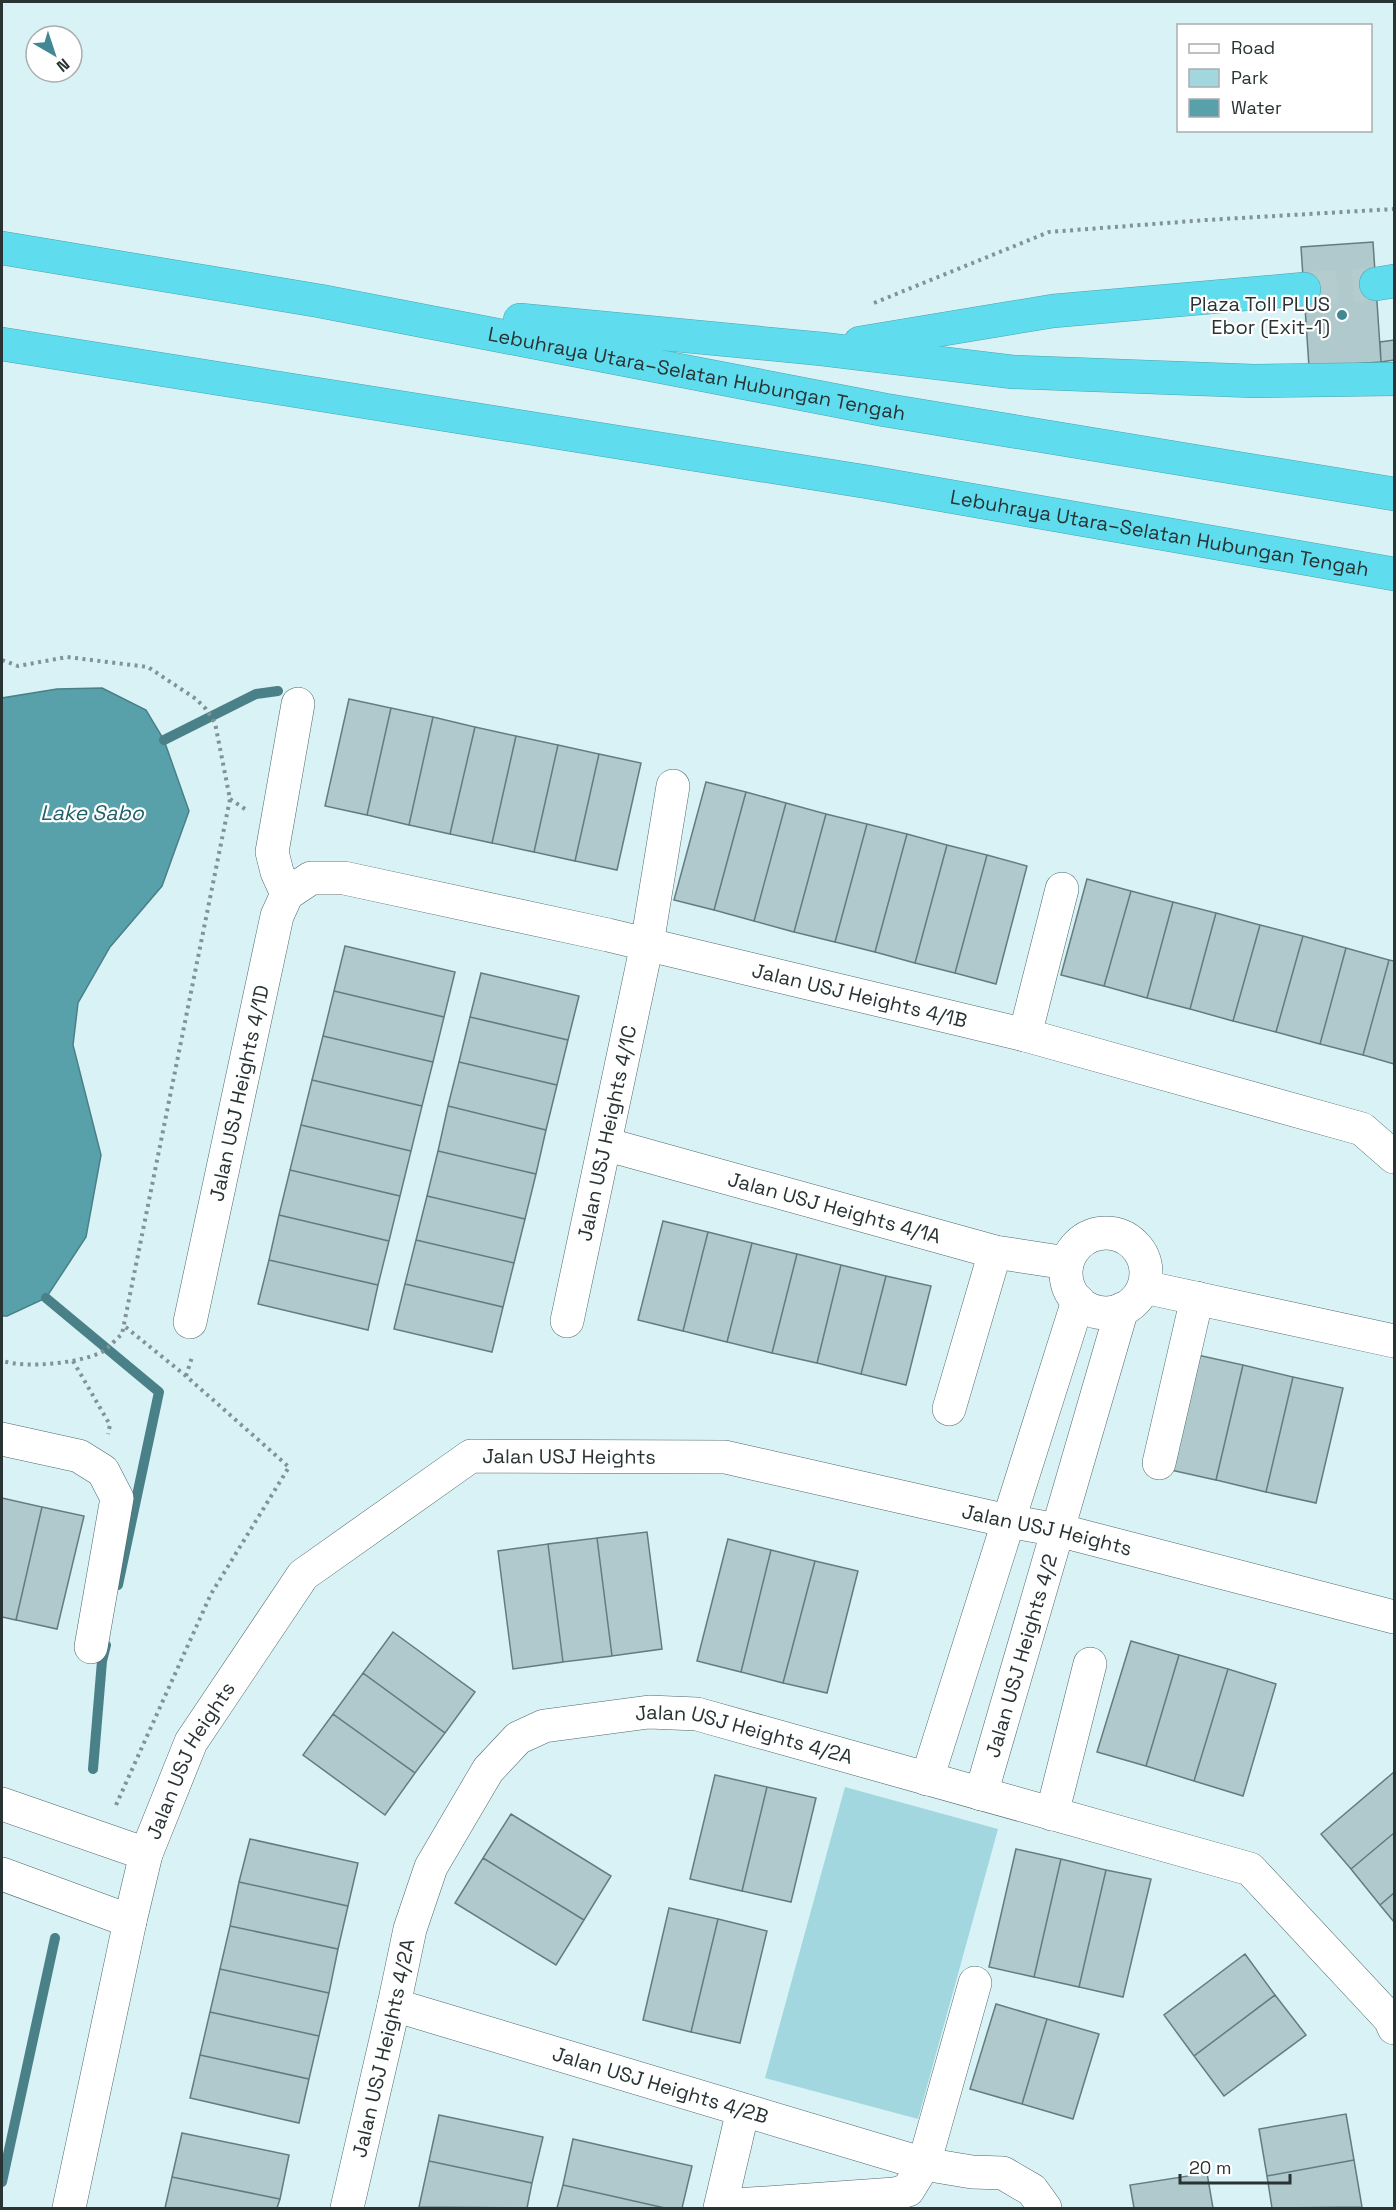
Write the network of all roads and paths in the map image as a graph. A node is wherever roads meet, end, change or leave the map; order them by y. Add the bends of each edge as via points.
1 (1395, 209) edge
2 (2, 248) edge
3 (1304, 289) tunnel mouth
4 (320, 301) junction
5 (867, 306) dead end
6 (2, 344) edge
7 (822, 349) junction
8 (1395, 379) edge
9 (1395, 494) edge
10 (1395, 574) edge
11 (2, 660) edge
12 (298, 704) dead end
13 (673, 786) dead end
14 (299, 886) junction
15 (1062, 889) dead end
16 (646, 944) junction
17 (1025, 1035) junction
18 (1389, 1141) edge
19 (605, 1144) junction
20 (994, 1252) junction
21 (1067, 1263) junction
22 (1133, 1298) junction
23 (1197, 1298) junction
24 (1078, 1301) junction
25 (567, 1321) dead end
26 (190, 1322) dead end
27 (123, 1325) junction
28 (1395, 1341) edge
29 (2, 1361) edge
30 (73, 1361) junction
31 (949, 1409) dead end
32 (2, 1439) edge
33 (1159, 1463) dead end
34 (103, 1471) junction
35 (1008, 1521) junction
36 (1058, 1530) junction
37 (1395, 1617) edge
38 (91, 1647) dead end
39 (1090, 1664) dead end
40 (927, 1779) junction
41 (981, 1794) junction
42 (2, 1804) edge
43 (1052, 1814) junction
44 (101, 1838) junction
45 (147, 1854) junction
46 (2, 1874) edge
47 (130, 1921) junction
48 (975, 1983) dead end
49 (394, 2005) junction
50 (1395, 2028) edge
51 (743, 2110) junction
52 (924, 2164) junction
53 (720, 2207) edge
54 (69, 2208) edge
55 (347, 2208) edge
56 (1045, 2208) edge

1 - 5 path via 1050,232
2 - 4 highway, Lebuhraya Utara–Selatan Hubungan Tengah
3 - 7 highway via 1053,311
4 - 7 highway
4 - 9 highway, Lebuhraya Utara–Selatan Hubungan Tengah via 885,410
6 - 10 highway, Lebuhraya Utara–Selatan Hubungan Tengah via 856,480
7 - 8 highway via 1013,372 1254,381
11 - 27 path via 18,666 67,657 148,667 196,699 215,723 230,799
12 - 14 street via 272,852 276,872
13 - 16 street, Jalan USJ Heights 4/1C
14 - 16 street, Jalan USJ Heights 4/1B via 344,878
14 - 26 street, Jalan USJ Heights 4/1D via 278,916
15 - 17 street
16 - 17 street, Jalan USJ Heights 4/1B
16 - 19 street, Jalan USJ Heights 4/1C
17 - 18 street, Jalan USJ Heights 4/1B via 1326,1118
19 - 20 street, Jalan USJ Heights 4/1A
19 - 25 street, Jalan USJ Heights 4/1C
20 - 21 street, Jalan USJ Heights 4/1A
20 - 31 street
21 - 22 street via 1073,1251 1093,1235 1106,1233 1130,1240 1146,1268
21 - 24 street via 1070,1290
22 - 23 street
22 - 24 street via 1111,1312 1098,1312
22 - 36 street, Jalan USJ Heights 4/2
23 - 28 street
23 - 33 street
24 - 35 street
27 - 30 path via 122,1334 102,1352
27 - 44 path via 289,1467 211,1594
29 - 30 path
30 - 34 path via 110,1425
32 - 34 street via 79,1456
34 - 38 street via 117,1498
35 - 36 street, Jalan USJ Heights
35 - 40 street
35 - 45 street, Jalan USJ Heights via 725,1457 471,1456 303,1575 191,1742
36 - 37 street, Jalan USJ Heights
36 - 41 street, Jalan USJ Heights 4/2
39 - 43 street
40 - 41 street, Jalan USJ Heights 4/2A
40 - 49 street, Jalan USJ Heights 4/2A via 697,1714 649,1712 544,1726 518,1738 488,1770 431,1867 410,1929
41 - 43 street, Jalan USJ Heights 4/2A
42 - 44 street
43 - 50 street, Jalan USJ Heights 4/2A via 1250,1869
44 - 45 street
45 - 47 street, Jalan USJ Heights
46 - 47 street
47 - 54 street, Jalan USJ Heights
48 - 52 street
49 - 51 street, Jalan USJ Heights 4/2B
49 - 55 street, Jalan USJ Heights 4/2A
51 - 52 street, Jalan USJ Heights 4/2B
51 - 53 street
52 - 53 street via 908,2190 895,2194
52 - 56 street, Jalan USJ Heights 4/2B via 1003,2173 1032,2190

